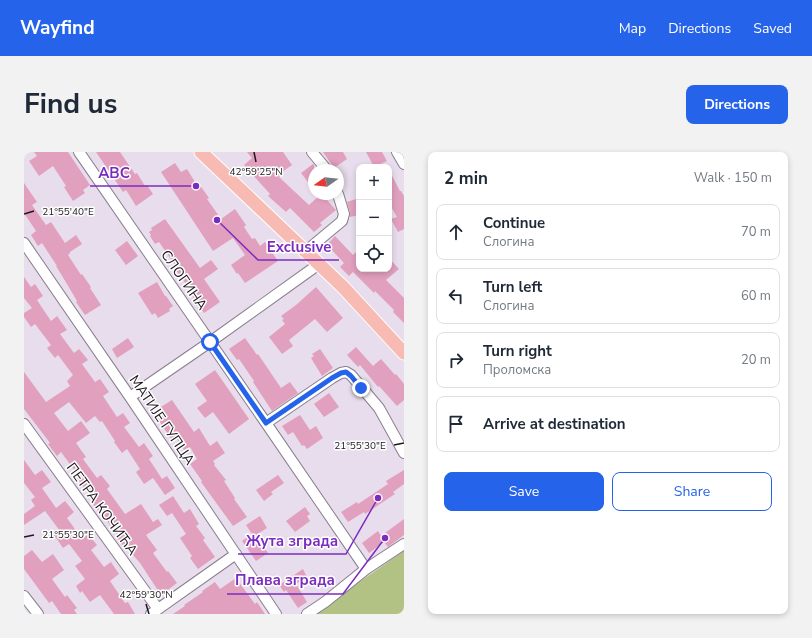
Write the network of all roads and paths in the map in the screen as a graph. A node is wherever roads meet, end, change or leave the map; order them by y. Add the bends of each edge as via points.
1 (79, 152) edge
2 (201, 152) edge
3 (312, 152) edge
4 (397, 152) edge
5 (322, 164) edge
6 (404, 164) edge
7 (340, 200) edge
8 (24, 243) edge
9 (306, 251) junction
10 (319, 264) junction
11 (210, 342) junction
12 (404, 353) edge
13 (130, 397) junction
14 (266, 423) junction
15 (24, 424) edge
16 (404, 453) edge
17 (404, 544) edge
18 (236, 554) junction
19 (366, 569) junction
20 (24, 596) edge
21 (154, 612) edge
22 (38, 614) edge
23 (276, 614) edge
24 (307, 614) edge

1 - 11 street, СЛОГИНА
2 - 9 main road
3 - 5 street
4 - 6 street
7 - 9 street via 344,218
8 - 13 street, МАТИЈЕ ГУПЦА
9 - 10 main road
10 - 11 street
10 - 12 main road
11 - 13 street
11 - 14 street, СЛОГИНА
13 - 18 street, МАТИЈЕ ГУПЦА
14 - 16 street via 332,378 346,372 379,408
14 - 19 street, СЛОГИНА
15 - 21 street, ПЕТРА КОЧИЋА
17 - 19 street
18 - 21 street
18 - 23 street, МАТИЈЕ ГУПЦА
19 - 24 street
20 - 22 street

